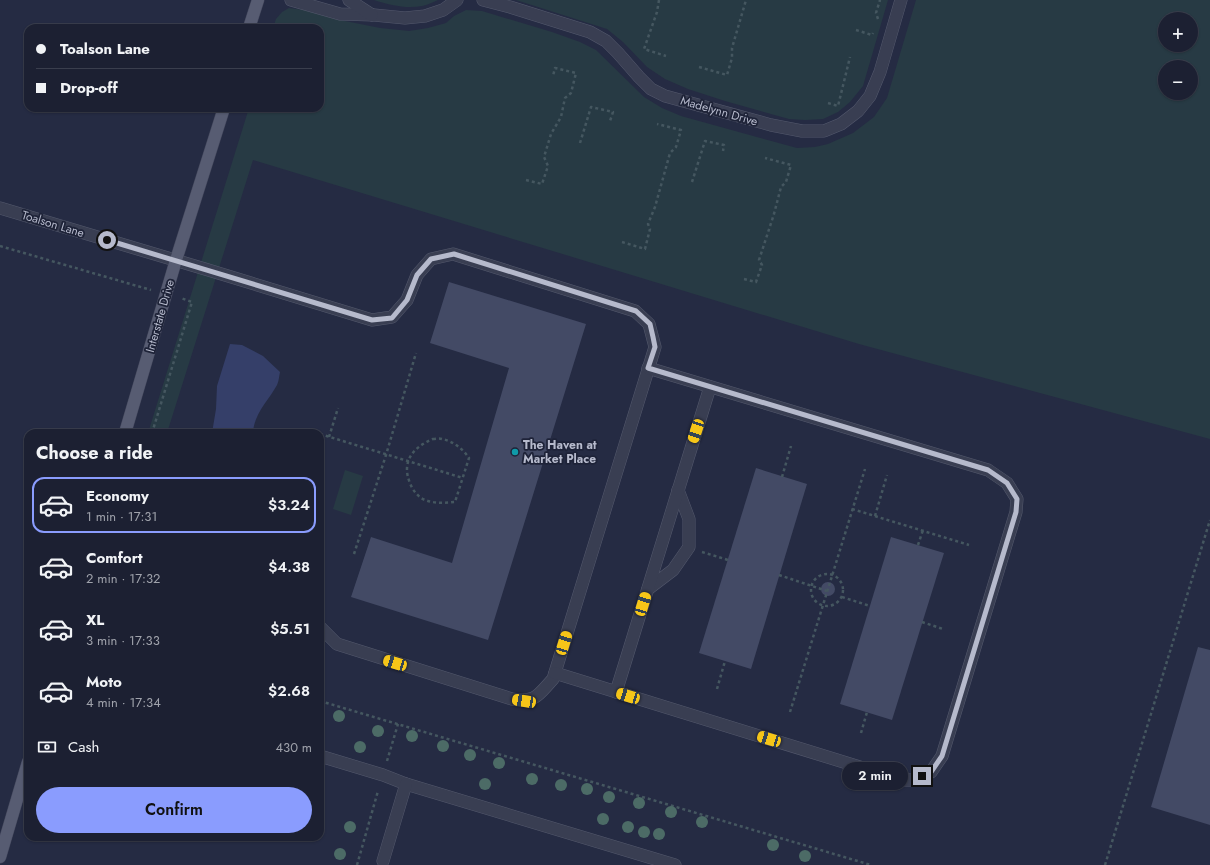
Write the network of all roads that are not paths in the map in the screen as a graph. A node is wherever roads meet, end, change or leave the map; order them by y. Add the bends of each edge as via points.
1 (258, 0) edge
2 (291, 0) edge
3 (349, 0) edge
4 (457, 0) edge
5 (484, 0) edge
6 (900, 0) edge
7 (374, 15) junction
8 (250, 24) edge
9 (223, 112) edge
10 (0, 208) edge
11 (176, 260) junction
12 (648, 368) junction
13 (710, 387) junction
14 (126, 429) edge
15 (678, 490) junction
16 (648, 589) junction
17 (324, 631) edge
18 (555, 674) junction
19 (616, 692) junction
20 (324, 757) edge
21 (24, 776) edge
22 (406, 784) junction
23 (0, 857) edge
24 (383, 861) dead end
25 (675, 865) edge

1 - 8 main road
2 - 7 street via 340,14
3 - 7 street
4 - 7 street via 443,10 425,16 405,18
5 - 6 street, Madelynn Drive via 582,30 606,41 651,89 665,96 771,125 802,131 824,131 842,124 858,111 870,96 880,72
9 - 11 main road, Interstate Drive
10 - 11 street, Toalson Lane
11 - 12 street, Toalson Lane via 372,320 392,318 407,300 417,275 431,259 454,254 636,311 650,324 653,337 655,347
11 - 14 main road, Interstate Drive
12 - 13 street
12 - 18 street
13 - 15 street
13 - 19 street via 988,470 1007,483 1017,499 1016,512 942,756 931,772 913,780 902,780
15 - 16 street
15 - 16 street via 689,519 689,547 673,570
16 - 19 street
17 - 18 street via 337,644 512,699 524,701 537,696
18 - 19 street
20 - 22 street
21 - 23 main road
22 - 24 street
22 - 25 street

